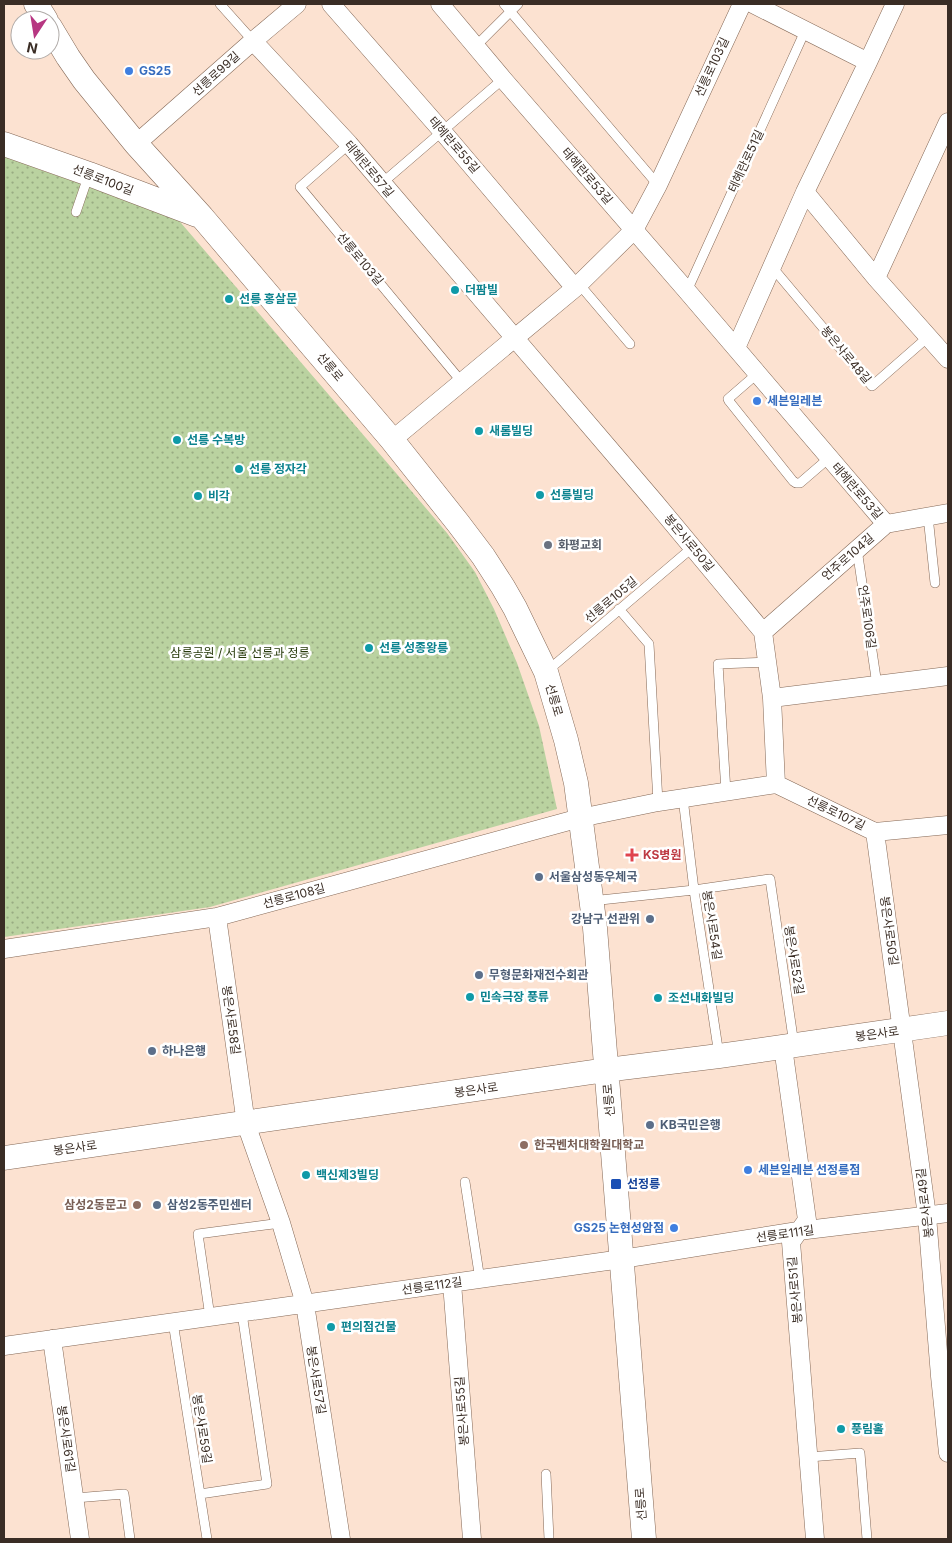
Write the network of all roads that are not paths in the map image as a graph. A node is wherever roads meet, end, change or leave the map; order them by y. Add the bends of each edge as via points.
1 (220, 4) edge
2 (297, 4) edge
3 (331, 4) edge
4 (440, 4) edge
5 (504, 4) edge
6 (518, 4) edge
7 (742, 4) edge
8 (753, 4) edge
9 (895, 4) edge
10 (511, 11) junction
11 (805, 30) junction
12 (253, 41) junction
13 (60, 44) edge
14 (476, 46) junction
15 (868, 62) junction
16 (503, 80) junction
17 (948, 122) edge
18 (442, 131) junction
19 (4, 144) edge
20 (136, 144) junction
21 (349, 144) junction
22 (89, 174) junction
23 (381, 184) junction
24 (658, 185) junction
25 (806, 192) junction
26 (76, 212) dead end
27 (202, 217) junction
28 (634, 230) junction
29 (772, 267) junction
30 (876, 278) junction
31 (577, 286) junction
32 (687, 290) junction
33 (928, 337) junction
34 (515, 338) junction
35 (630, 344) dead end
36 (736, 348) junction
37 (947, 355) edge
38 (758, 374) junction
39 (461, 381) junction
40 (392, 440) junction
41 (829, 458) junction
42 (948, 513) edge
43 (928, 516) junction
44 (886, 524) junction
45 (692, 547) junction
46 (857, 549) junction
47 (935, 583) dead end
48 (619, 609) junction
49 (763, 632) junction
50 (768, 662) junction
51 (546, 672) junction
52 (948, 680) edge
53 (877, 685) junction
54 (772, 698) junction
55 (776, 784) junction
56 (726, 792) junction
57 (682, 798) junction
58 (658, 802) junction
59 (580, 818) junction
60 (948, 825) edge
61 (875, 832) junction
62 (694, 890) junction
63 (591, 901) junction
64 (217, 917) junction
65 (4, 949) edge
66 (948, 1023) edge
67 (903, 1030) junction
68 (789, 1046) junction
69 (719, 1056) junction
70 (606, 1070) junction
71 (246, 1124) junction
72 (4, 1158) edge
73 (466, 1182) dead end
74 (948, 1213) edge
75 (927, 1216) junction
76 (281, 1222) junction
77 (798, 1231) junction
78 (622, 1259) junction
79 (480, 1280) junction
80 (452, 1283) junction
81 (304, 1304) junction
82 (242, 1313) junction
83 (210, 1317) junction
84 (173, 1322) junction
85 (52, 1339) junction
86 (4, 1346) edge
87 (944, 1375) edge
88 (947, 1423) edge
89 (948, 1452) edge
90 (809, 1457) junction
91 (546, 1474) dead end
92 (200, 1494) junction
93 (75, 1498) junction
94 (80, 1539) edge
95 (130, 1539) edge
96 (207, 1539) edge
97 (341, 1539) edge
98 (472, 1539) edge
99 (548, 1539) edge
100 (644, 1539) edge
101 (815, 1539) edge
102 (868, 1539) edge

1 - 12 lane, 테헤란로57길
2 - 12 street, 선릉로99길
3 - 18 street, 테헤란로55길
4 - 14 street, 테헤란로53길
5 - 10 lane
6 - 10 lane
7 - 24 street, 선릉로103길
8 - 11 street
9 - 15 street
10 - 14 lane
10 - 24 lane
11 - 15 street
11 - 32 lane, 테헤란로51길
12 - 20 street, 선릉로99길
12 - 21 street, 테헤란로57길
13 - 20 main road, 선릉로 via 84,80
14 - 16 street, 테헤란로53길
15 - 25 street
16 - 18 lane
16 - 28 street, 테헤란로53길
17 - 30 street
18 - 23 lane
18 - 31 street, 테헤란로55길
19 - 22 main road, 선릉로100길
20 - 27 main road, 선릉로
21 - 23 street, 테헤란로57길
21 - 39 lane, 선릉로103길 via 300,186
22 - 26 lane
22 - 27 main road, 선릉로100길
23 - 34 street, 테헤란로57길
24 - 28 street, 선릉로103길
25 - 29 street
25 - 30 street
27 - 40 main road, 선릉로
28 - 31 street, 선릉로103길
28 - 32 street, 테헤란로53길
29 - 33 lane, 봉은사로48길 via 872,386
29 - 36 street
30 - 33 street
31 - 34 street, 선릉로103길
31 - 35 lane
32 - 36 street, 테헤란로53길
33 - 37 street
34 - 39 street, 선릉로103길
34 - 45 street, 봉은사로50길
36 - 38 street, 테헤란로53길
38 - 41 street, 테헤란로53길
38 - 41 lane, 테헤란로53길 via 728,398 793,481 800,483
39 - 40 street, 선릉로103길
40 - 51 main road, 선릉로 via 483,556 515,608
41 - 44 street, 테헤란로53길
42 - 43 street, 언주로104길
43 - 44 street, 언주로104길
43 - 47 lane
44 - 46 street, 언주로104길
45 - 48 lane, 선릉로105길
45 - 49 street, 봉은사로50길
46 - 49 street, 언주로104길
46 - 53 lane, 언주로106길
48 - 51 lane, 선릉로105길
48 - 58 lane via 649,644
49 - 50 street
50 - 54 street
50 - 56 lane via 718,664
51 - 59 main road, 선릉로 via 576,783
52 - 53 street
53 - 54 street
54 - 55 street
55 - 56 street
55 - 61 street, 선릉로107길
56 - 57 street
57 - 58 street
57 - 62 lane, 봉은사로54길
58 - 59 street
59 - 63 main road, 선릉로
59 - 64 street, 선릉로108길
60 - 61 street, 선릉로107길
61 - 67 street, 봉은사로50길
62 - 63 lane
62 - 68 lane, 봉은사로52길 via 770,879
62 - 69 lane, 봉은사로54길
63 - 70 main road, 선릉로
64 - 65 street, 선릉로108길
64 - 71 street, 봉은사로58길
66 - 67 main road, 봉은사로
67 - 68 main road, 봉은사로
67 - 75 street, 봉은사로49길
68 - 69 main road, 봉은사로
68 - 77 street, 봉은사로51길 via 807,1220
69 - 70 main road, 봉은사로
70 - 71 main road, 봉은사로
70 - 78 main road, 선릉로
71 - 72 main road, 봉은사로
71 - 76 street, 봉은사로57길
73 - 79 lane
74 - 75 street, 선릉로111길
75 - 77 street, 선릉로111길
75 - 87 street, 봉은사로49길
76 - 81 street, 봉은사로57길
76 - 83 lane via 198,1234
77 - 78 street, 선릉로111길
77 - 90 street, 봉은사로51길 via 791,1242
78 - 79 street, 선릉로112길
78 - 100 main road, 선릉로
79 - 80 street, 선릉로112길
80 - 81 street, 선릉로112길
80 - 98 street, 봉은사로55길
81 - 82 street, 선릉로112길
81 - 97 street, 봉은사로57길
82 - 83 street, 선릉로112길
82 - 92 lane via 266,1484
83 - 84 street, 선릉로112길
84 - 85 street, 선릉로112길
84 - 92 lane, 봉은사로59길
85 - 86 street, 선릉로112길
85 - 93 street, 봉은사로61길
87 - 88 street, 봉은사로49길
88 - 89 street, 봉은사로49길
90 - 101 street, 봉은사로51길
90 - 102 lane via 860,1453
91 - 99 lane
92 - 96 lane, 봉은사로59길
93 - 94 street, 봉은사로61길
93 - 95 lane via 124,1494

